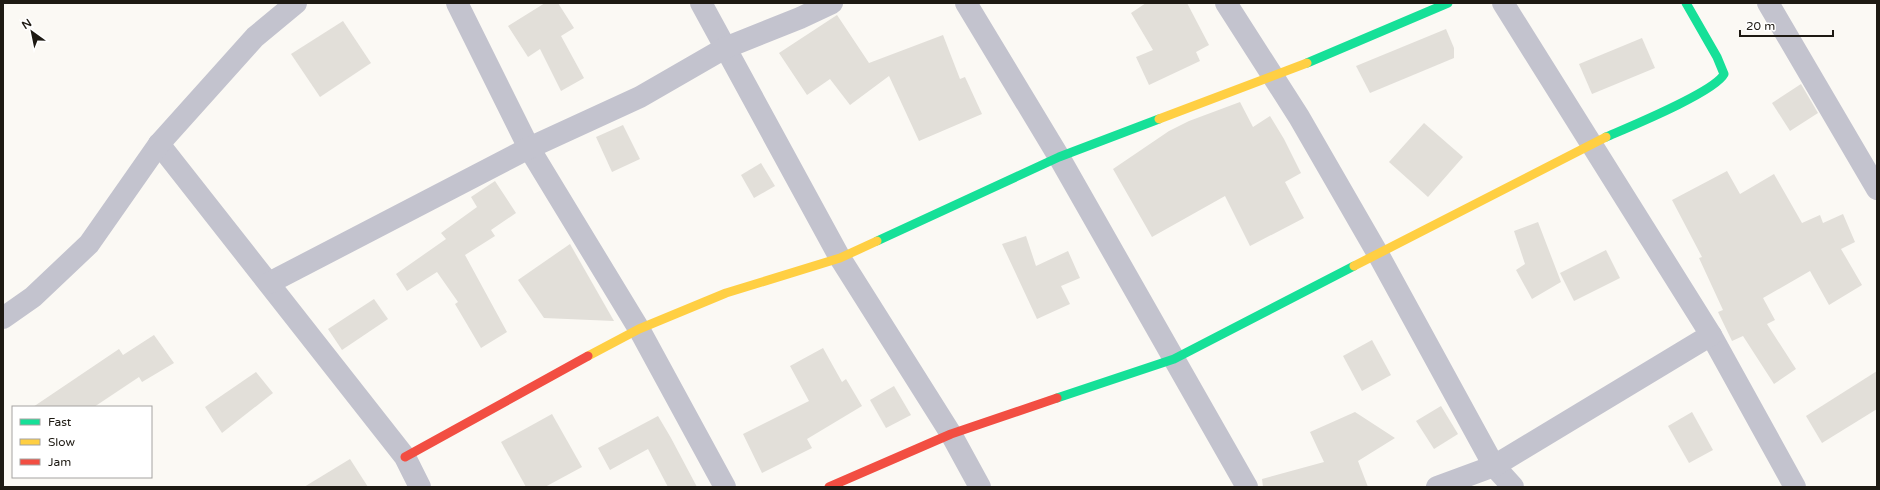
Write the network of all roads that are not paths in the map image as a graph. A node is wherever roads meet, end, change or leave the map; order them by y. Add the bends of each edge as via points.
1 (296, 3) edge
2 (457, 3) edge
3 (701, 3) edge
4 (832, 3) edge
5 (966, 3) edge
6 (1226, 3) edge
7 (1448, 3) edge
8 (1503, 3) edge
9 (1686, 3) edge
10 (1768, 3) edge
11 (725, 48) junction
12 (1273, 76) junction
13 (159, 144) junction
14 (1591, 144) junction
15 (529, 148) junction
16 (1059, 157) junction
17 (1877, 189) edge
18 (1378, 254) junction
19 (840, 258) junction
20 (269, 283) junction
21 (3, 318) edge
22 (639, 329) junction
23 (1711, 335) junction
24 (1174, 360) junction
25 (951, 434) junction
26 (405, 457) junction
27 (1494, 466) junction
28 (420, 487) edge
29 (725, 487) edge
30 (830, 487) edge
31 (980, 487) edge
32 (1247, 487) edge
33 (1437, 487) edge
34 (1513, 487) edge
35 (1795, 487) edge

1 - 13 street via 255,37
2 - 15 street
3 - 11 street
4 - 11 street
5 - 16 street
6 - 12 street
7 - 12 street via 1334,54
8 - 14 street
9 - 14 street via 1717,57 1724,74 1721,80 1702,93
10 - 17 street
11 - 15 street via 640,97
11 - 19 street
12 - 16 street
12 - 18 street
13 - 20 street
13 - 21 street via 89,244 33,297
14 - 18 street
14 - 23 street
15 - 20 street
15 - 22 street
16 - 19 street
16 - 24 street
18 - 24 street
18 - 27 street
19 - 22 street via 726,293
19 - 25 street
20 - 26 street
22 - 26 street
22 - 29 street
23 - 27 street
23 - 35 street
24 - 25 street
24 - 32 street
25 - 30 street
25 - 31 street
26 - 28 street
27 - 33 street
27 - 34 street

